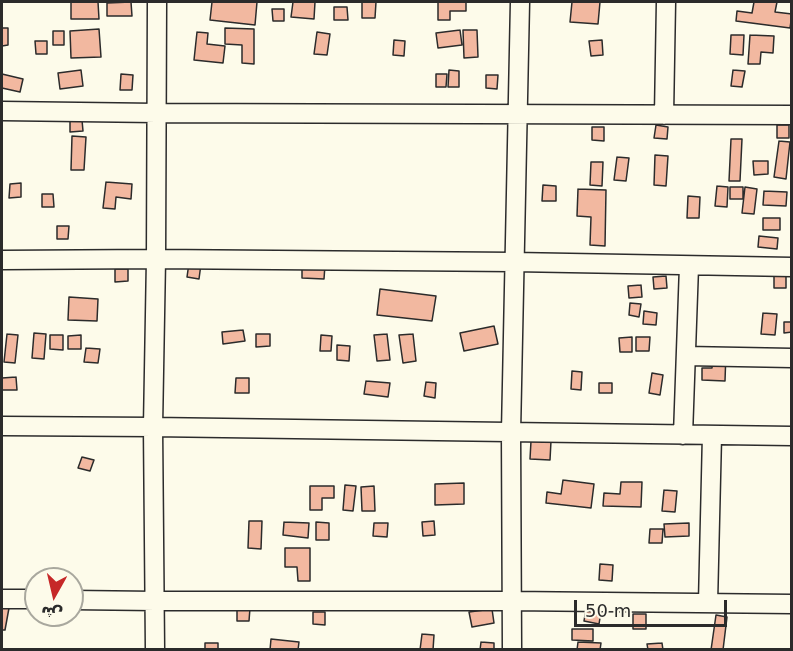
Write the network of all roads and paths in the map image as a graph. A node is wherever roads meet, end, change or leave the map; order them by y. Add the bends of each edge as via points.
1 (157, 2) edge
2 (520, 2) edge
3 (666, 2) edge
4 (2, 111) edge
5 (156, 113) junction
6 (517, 115) junction
7 (664, 115) junction
8 (792, 115) edge
9 (156, 259) junction
10 (2, 260) edge
11 (514, 262) junction
12 (688, 266) junction
13 (792, 267) edge
14 (686, 356) junction
15 (792, 358) edge
16 (2, 426) edge
17 (153, 426) junction
18 (511, 432) junction
19 (683, 435) junction
20 (712, 435) junction
21 (792, 436) edge
22 (2, 599) edge
23 (24, 599) edge
24 (84, 600) edge
25 (155, 601) junction
26 (511, 601) junction
27 (708, 603) junction
28 (792, 604) edge
29 (155, 650) edge
30 (512, 650) edge

1 - 5 street
2 - 6 street
3 - 7 street
4 - 5 street
5 - 6 street
5 - 9 street
6 - 7 street
6 - 11 street
7 - 8 street
9 - 10 street
9 - 11 street
9 - 17 street
11 - 12 street
11 - 18 street
12 - 13 street
12 - 14 street
14 - 15 street
14 - 19 street
16 - 17 street
17 - 18 street
17 - 25 street
18 - 19 street
18 - 26 street
19 - 20 street
20 - 21 street
20 - 27 street
22 - 23 street
24 - 25 street
25 - 26 street
25 - 29 street
26 - 27 street
26 - 30 street
27 - 28 street

